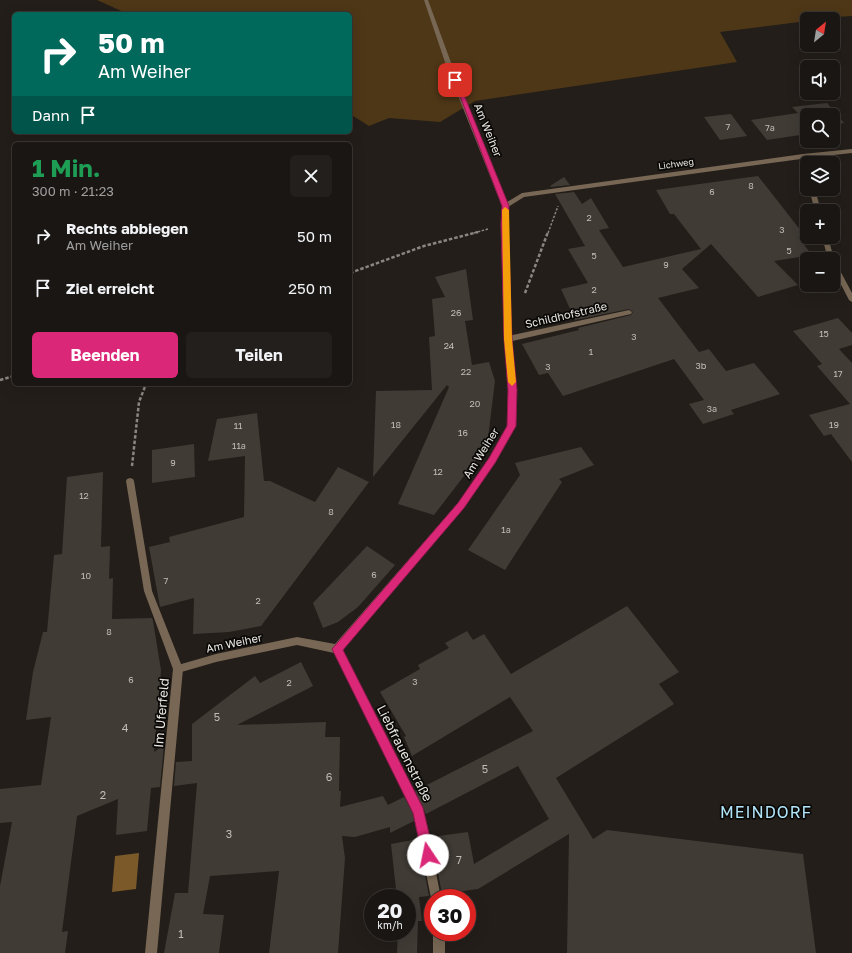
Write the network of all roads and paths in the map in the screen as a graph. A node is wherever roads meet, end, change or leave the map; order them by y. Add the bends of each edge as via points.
1 (426, 0) edge
2 (852, 151) edge
3 (800, 156) edge
4 (803, 156) edge
5 (564, 189) junction
6 (505, 206) junction
7 (504, 224) junction
8 (352, 272) edge
9 (840, 277) edge
10 (852, 300) edge
11 (508, 310) junction
12 (629, 312) dead end
13 (508, 339) junction
14 (12, 377) edge
15 (0, 380) edge
16 (145, 386) edge
17 (130, 481) joint
18 (338, 649) junction
19 (178, 669) junction
20 (434, 889) edge
21 (439, 941) edge
22 (151, 953) edge
23 (439, 953) edge

1 - 6 street, Am Weiher
2 - 4 street, Lichweg
3 - 5 street, Lichweg
5 - 6 street, Lichweg via 522,195
5 - 11 path via 522,300
6 - 7 street, Am Weiher
7 - 8 path via 424,246
7 - 11 street, Am Weiher
9 - 10 street
11 - 13 street, Am Weiher
12 - 13 street, Schildhofstraße
13 - 18 street, Am Weiher via 512,426 492,461 461,505
14 - 15 path
16 - 17 path via 139,402
17 - 19 street, Im Uferfeld via 148,591
18 - 19 street, Am Weiher via 297,641 216,658
18 - 20 street, Liebfrauenstraße via 419,812
19 - 22 street, Im Uferfeld
21 - 23 street

